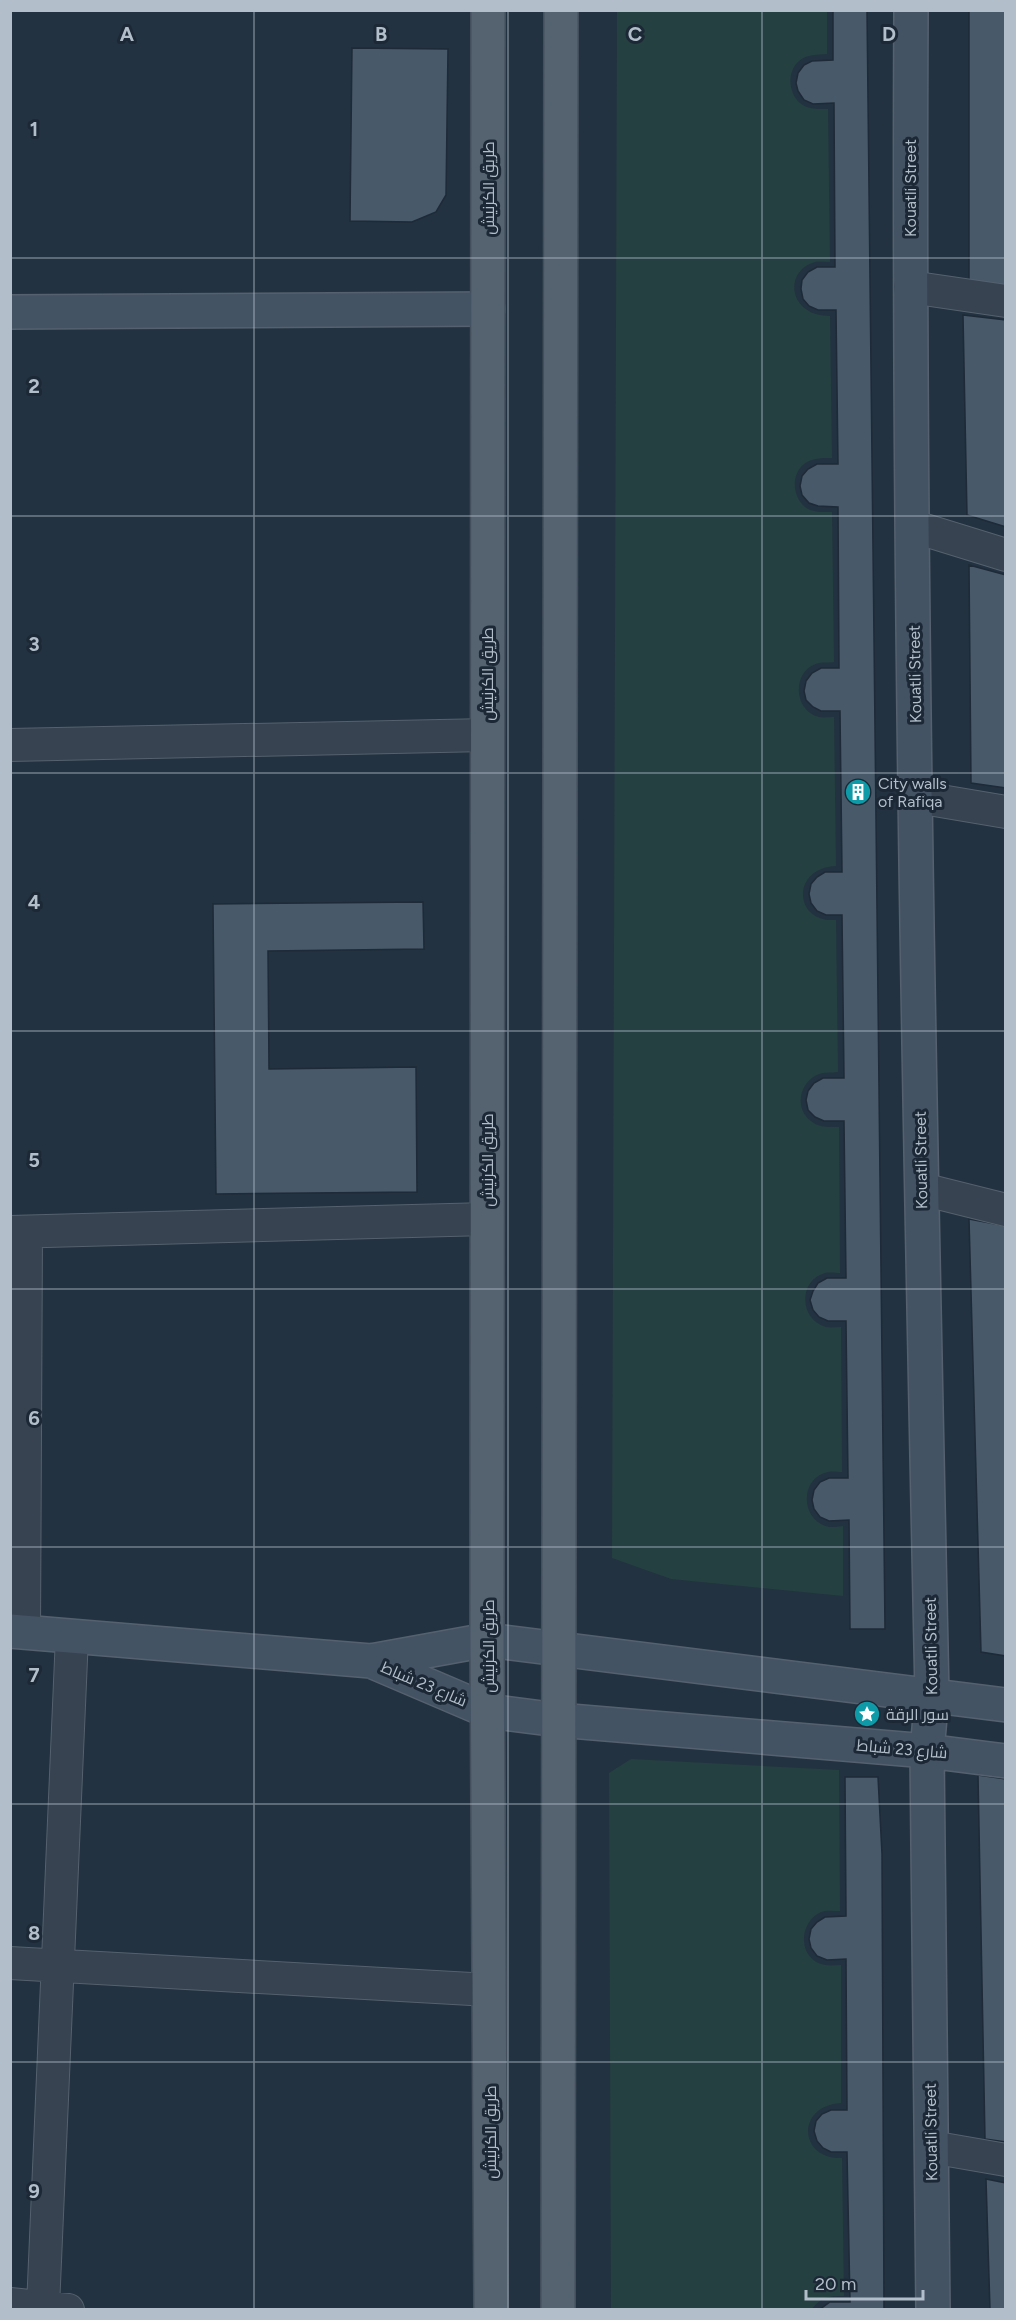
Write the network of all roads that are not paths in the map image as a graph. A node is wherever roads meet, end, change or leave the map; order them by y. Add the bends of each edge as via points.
1 (488, 10) edge
2 (561, 10) edge
3 (911, 10) edge
4 (910, 286) junction
5 (1005, 301) edge
6 (488, 309) junction
7 (10, 312) edge
8 (912, 525) junction
9 (1005, 555) edge
10 (487, 735) junction
11 (10, 745) edge
12 (917, 797) junction
13 (1005, 812) edge
14 (922, 1189) junction
15 (1005, 1210) edge
16 (487, 1218) junction
17 (18, 1232) edge
18 (17, 1632) edge
19 (72, 1636) junction
20 (487, 1640) junction
21 (559, 1650) junction
22 (371, 1661) junction
23 (932, 1694) junction
24 (1005, 1705) edge
25 (488, 1711) junction
26 (558, 1720) junction
27 (927, 1751) junction
28 (1005, 1761) edge
29 (10, 1963) edge
30 (57, 1965) junction
31 (489, 1990) junction
32 (931, 2147) junction
33 (1005, 2160) edge
34 (10, 2304) edge
35 (56, 2308) edge
36 (490, 2310) edge
37 (558, 2310) edge
38 (933, 2310) edge

1 - 6 main road, طريق الكرنيش
2 - 21 main road
3 - 4 street, Kouatli Street
4 - 5 street
4 - 8 street, Kouatli Street
6 - 7 street
6 - 10 main road, طريق الكرنيش
8 - 9 street
8 - 12 street, Kouatli Street
10 - 11 street
10 - 16 main road, طريق الكرنيش
12 - 13 street
12 - 14 street, Kouatli Street
14 - 15 street
14 - 23 street, Kouatli Street
16 - 17 street
16 - 20 main road, طريق الكرنيش
17 - 18 street
18 - 19 street
19 - 22 street
19 - 30 street
20 - 21 street, شارع 23 شباط
20 - 22 street, شارع 23 شباط
20 - 25 main road, طريق الكرنيش
21 - 23 street, شارع 23 شباط
21 - 26 main road
22 - 25 street, شارع 23 شباط
23 - 24 street, شارع 23 شباط
23 - 27 street, Kouatli Street
25 - 26 street, شارع 23 شباط
25 - 31 main road, طريق الكرنيش
26 - 27 street, شارع 23 شباط
26 - 37 main road
27 - 28 street, شارع 23 شباط
27 - 32 street, Kouatli Street
29 - 30 street
30 - 31 street
30 - 35 street
31 - 36 main road, طريق الكرنيش
32 - 33 street
32 - 38 street, Kouatli Street
34 - 35 street

